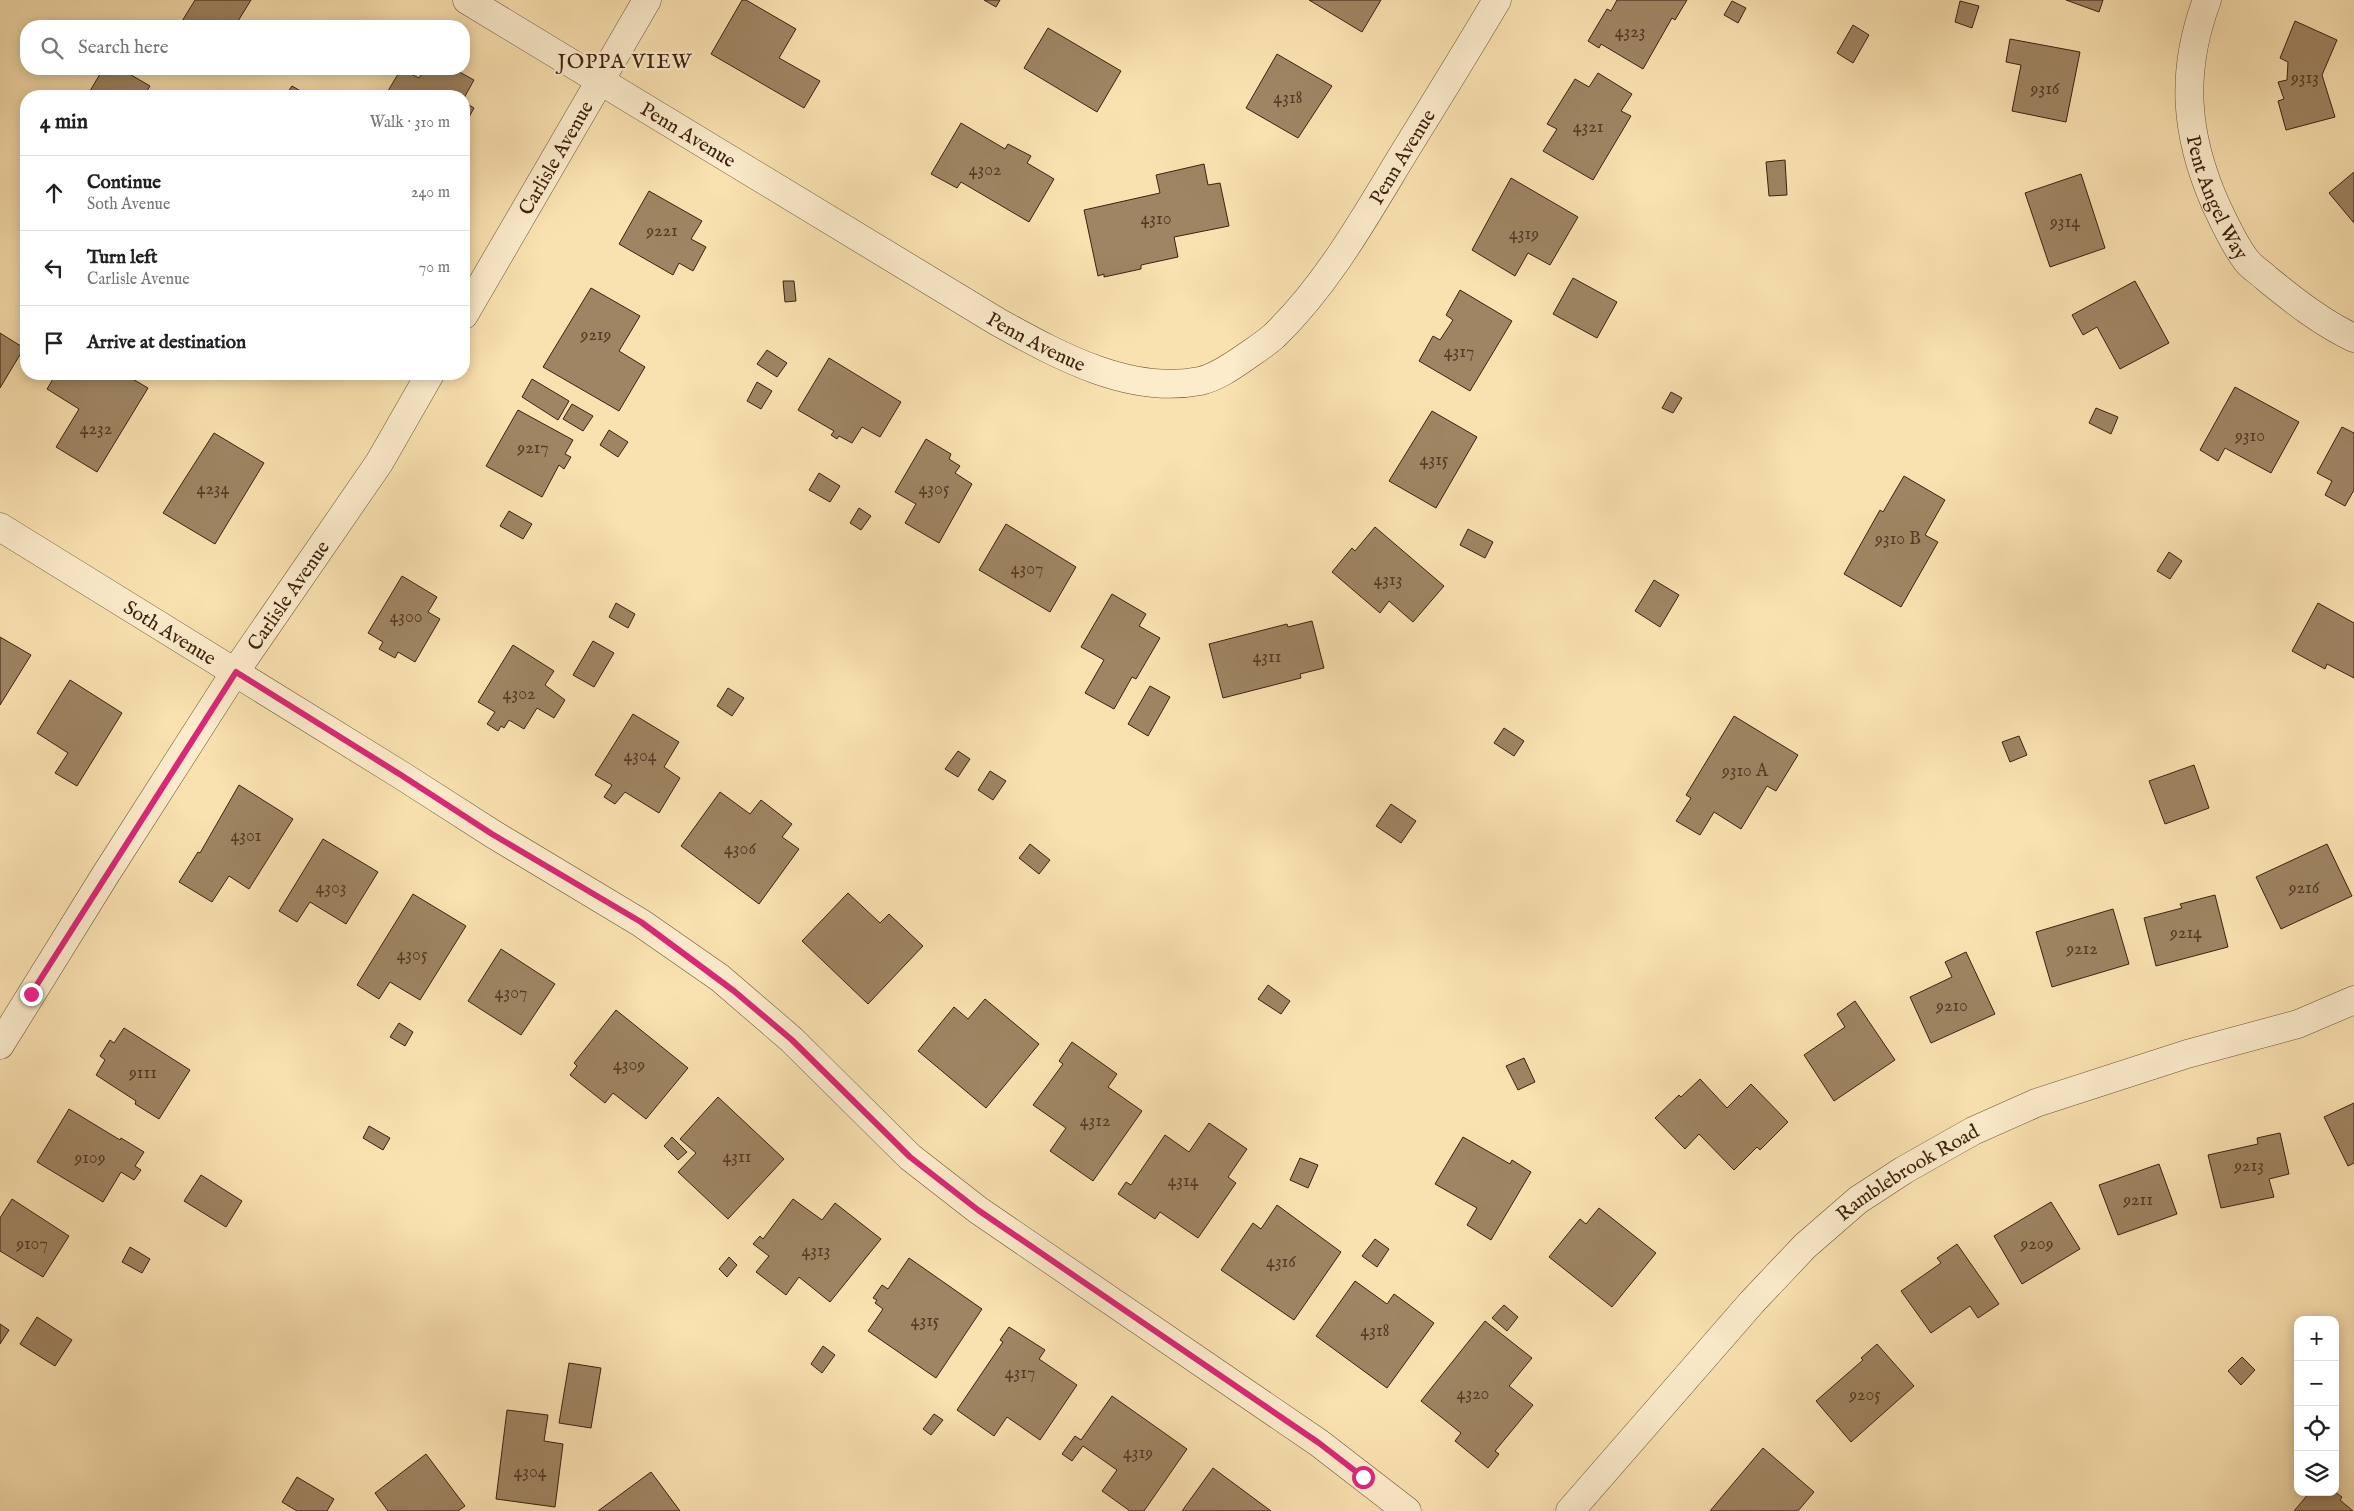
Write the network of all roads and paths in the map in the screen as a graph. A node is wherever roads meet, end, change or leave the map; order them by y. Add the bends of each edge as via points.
1 (468, 0) edge
2 (647, 0) edge
3 (1497, 0) edge
4 (2208, 0) edge
5 (599, 79) junction
6 (470, 305) edge
7 (2354, 338) edge
8 (427, 380) edge
9 (0, 527) edge
10 (236, 672) junction
11 (2354, 1000) edge
12 (0, 1045) edge
13 (1406, 1511) edge
14 (1570, 1511) edge

1 - 5 street, Penn Avenue
2 - 5 street, Carlisle Avenue
3 - 5 street, Penn Avenue via 1320,285 1273,337 1231,367 1201,380 1160,384 1088,367 1048,350
4 - 7 street, Pent Angel Way via 2196,34 2188,95 2193,140 2202,173 2223,221 2247,261 2296,302
5 - 6 street, Carlisle Avenue
8 - 10 street, Carlisle Avenue via 379,463
9 - 10 street, Soth Avenue
10 - 12 street, Carlisle Avenue
10 - 13 street, Soth Avenue via 501,839 641,922 712,973 792,1040 910,1157 971,1204 1319,1443
11 - 14 street, Ramblebrook Road via 2298,1024 2187,1054 2036,1103 1973,1132 1904,1170 1858,1200 1805,1246

